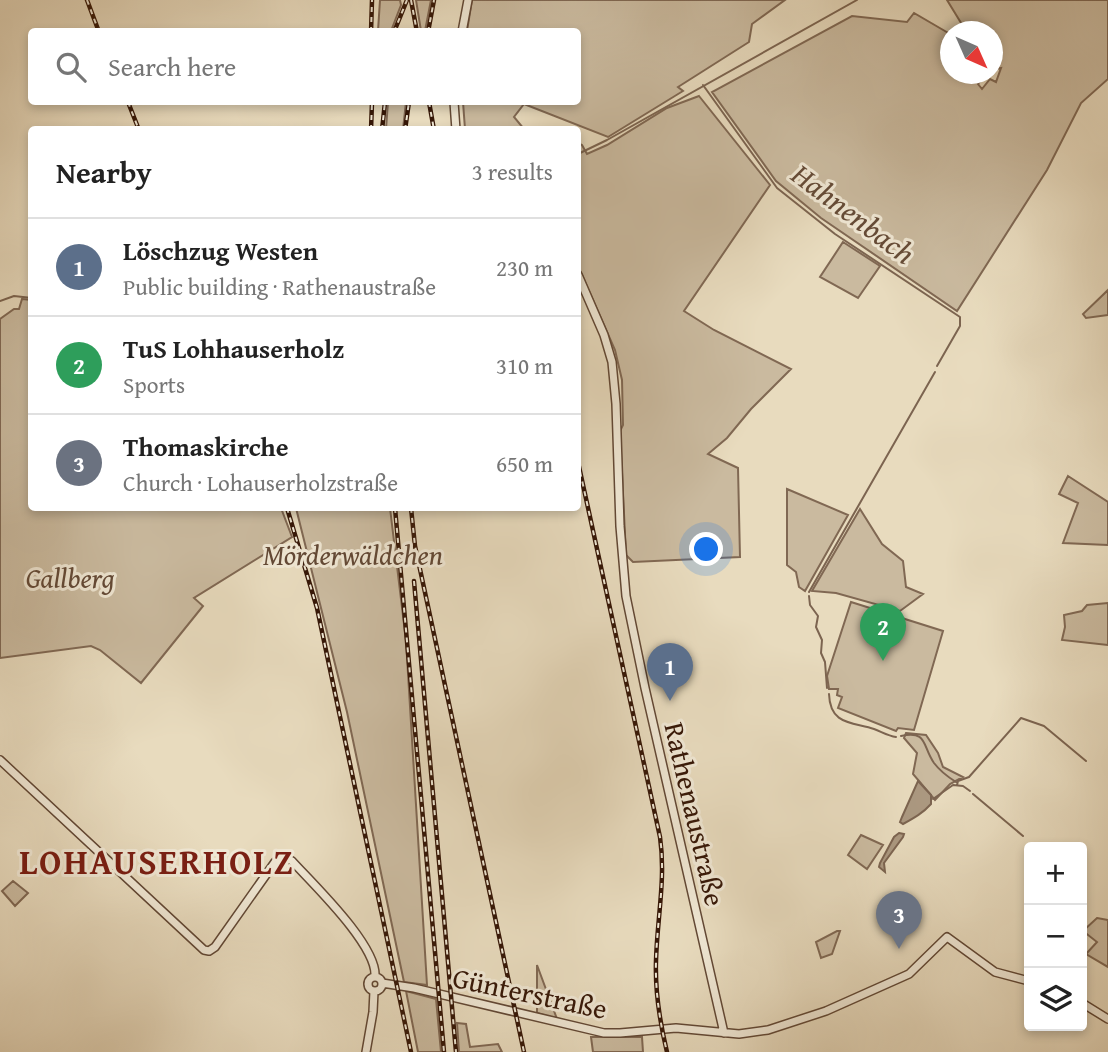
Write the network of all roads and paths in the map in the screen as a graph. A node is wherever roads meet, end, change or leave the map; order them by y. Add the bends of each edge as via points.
1 (468, 0) edge
2 (463, 28) edge
3 (454, 105) edge
4 (456, 126) edge
5 (581, 282) edge
6 (0, 760) edge
7 (375, 977) junction
8 (1024, 980) edge
9 (382, 983) junction
10 (374, 991) junction
11 (1087, 1006) edge
12 (1108, 1019) edge
13 (724, 1033) junction
14 (366, 1052) edge

1 - 2 street
3 - 4 street
5 - 13 street, Rathenaustraße via 612,362 626,596
6 - 7 street via 204,950 215,947 275,862 285,857 361,940 375,966
7 - 9 street
7 - 10 street via 368,982
8 - 13 street, Günterstraße via 995,972 947,937 909,974 838,1006 760,1032
9 - 10 street
9 - 13 street, Günterstraße via 604,1032 669,1028
10 - 14 street
11 - 12 street

